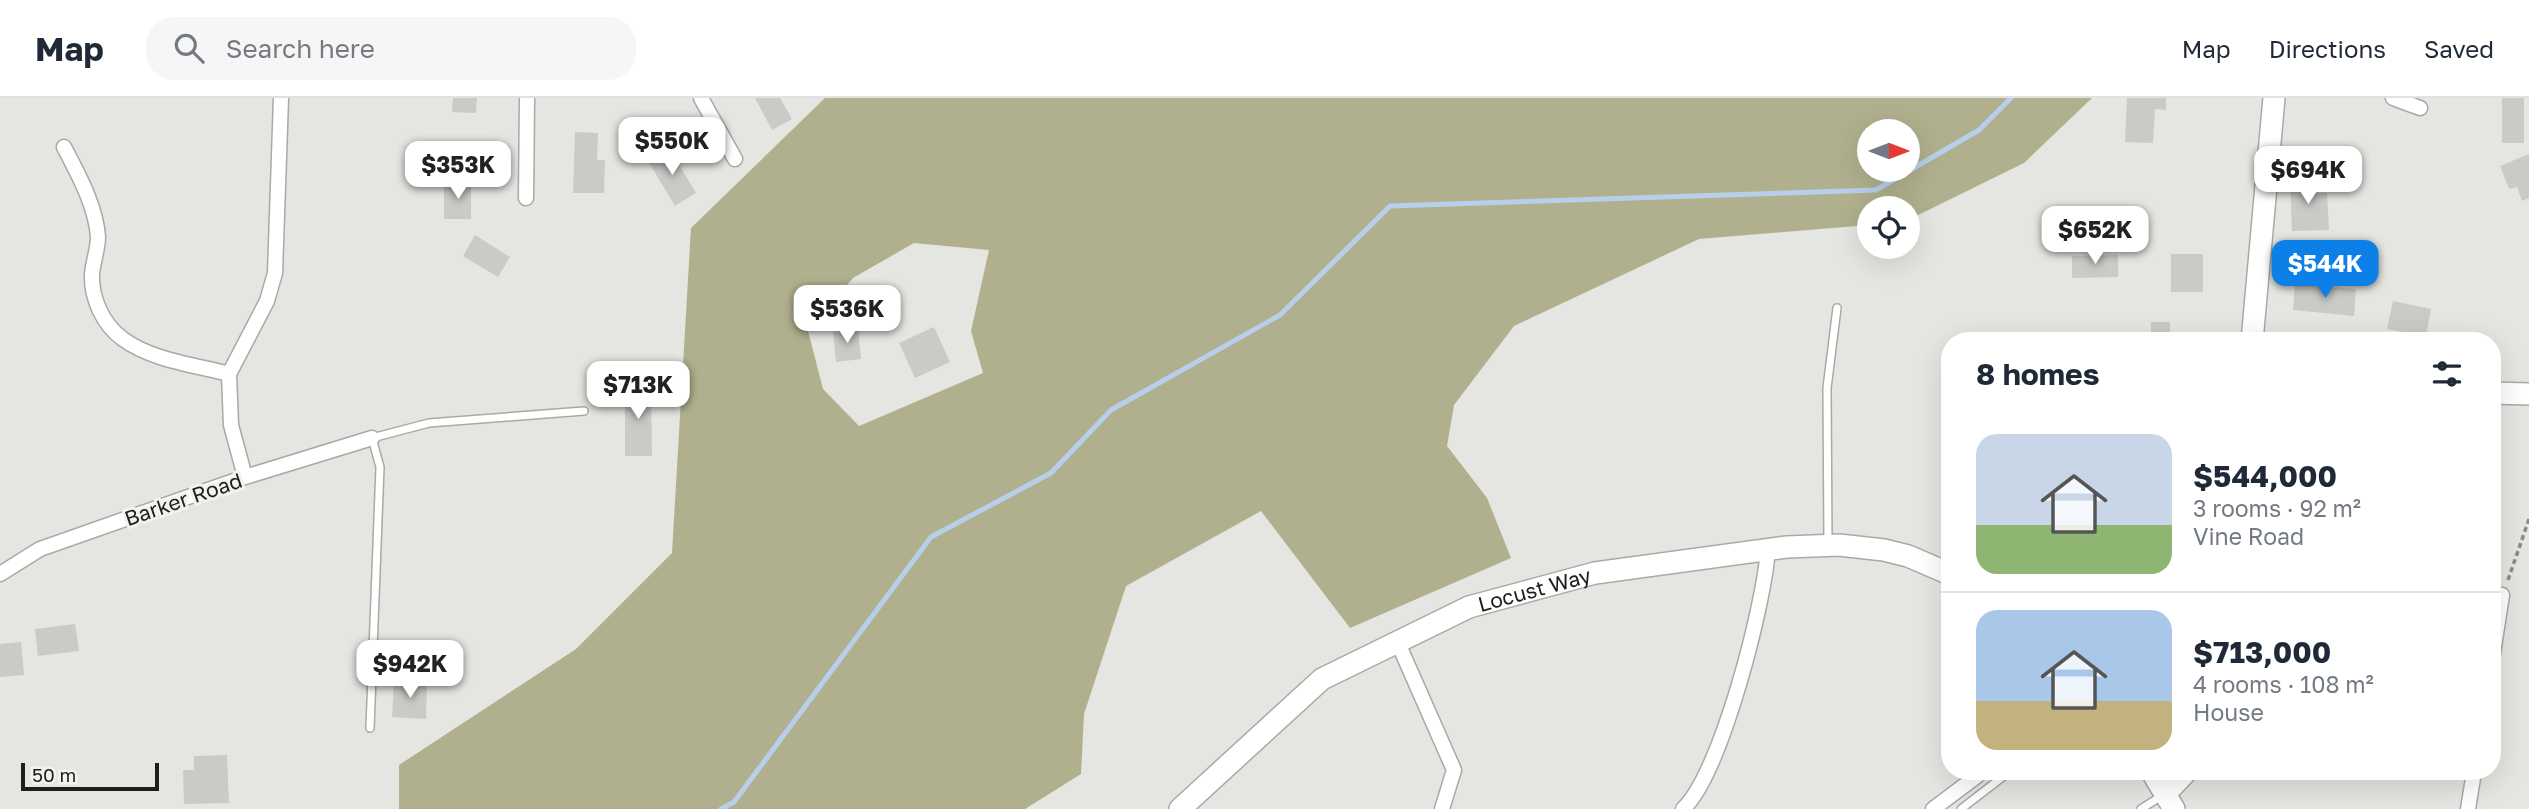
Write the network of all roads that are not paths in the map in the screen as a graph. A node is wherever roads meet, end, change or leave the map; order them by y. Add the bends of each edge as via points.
1 (281, 98) edge
2 (527, 98) edge
3 (701, 98) edge
4 (2274, 98) edge
5 (2393, 98) edge
6 (2420, 108) dead end
7 (64, 147) dead end
8 (735, 159) dead end
9 (526, 198) dead end
10 (1837, 308) dead end
11 (2253, 332) edge
12 (229, 374) junction
13 (2501, 393) edge
14 (2529, 394) edge
15 (584, 411) dead end
16 (372, 438) junction
17 (244, 477) junction
18 (1828, 545) junction
19 (1768, 548) junction
20 (1941, 570) edge
21 (0, 574) edge
22 (1398, 643) junction
23 (370, 729) dead end
24 (1971, 780) edge
25 (1999, 780) edge
26 (2157, 780) edge
27 (2182, 780) edge
28 (2473, 780) edge
29 (2171, 801) edge
30 (1180, 809) edge
31 (1442, 809) edge
32 (1683, 809) edge
33 (1933, 809) edge
34 (1961, 809) edge
35 (2141, 809) edge
36 (2469, 809) edge

1 - 12 street via 275,273 267,301
2 - 9 street
3 - 8 street
4 - 11 main road
5 - 6 street
7 - 12 street via 91,209 98,237 94,292 109,326 143,350
10 - 18 lane via 1827,388
12 - 17 street via 231,425
13 - 14 main road
15 - 16 lane via 429,424
16 - 17 street, Barker Road
16 - 23 lane via 380,467
17 - 21 street, Barker Road via 40,549
18 - 19 main road, Locust Way
18 - 20 main road, Locust Way via 1908,556
19 - 22 main road, Locust Way via 1595,573 1469,607
19 - 32 street via 1764,583 1730,716 1696,792
22 - 30 main road, Locust Way via 1322,679
22 - 31 street via 1454,770
24 - 33 street
25 - 34 lane
26 - 29 main road
27 - 29 main road
28 - 36 street
29 - 35 lane

